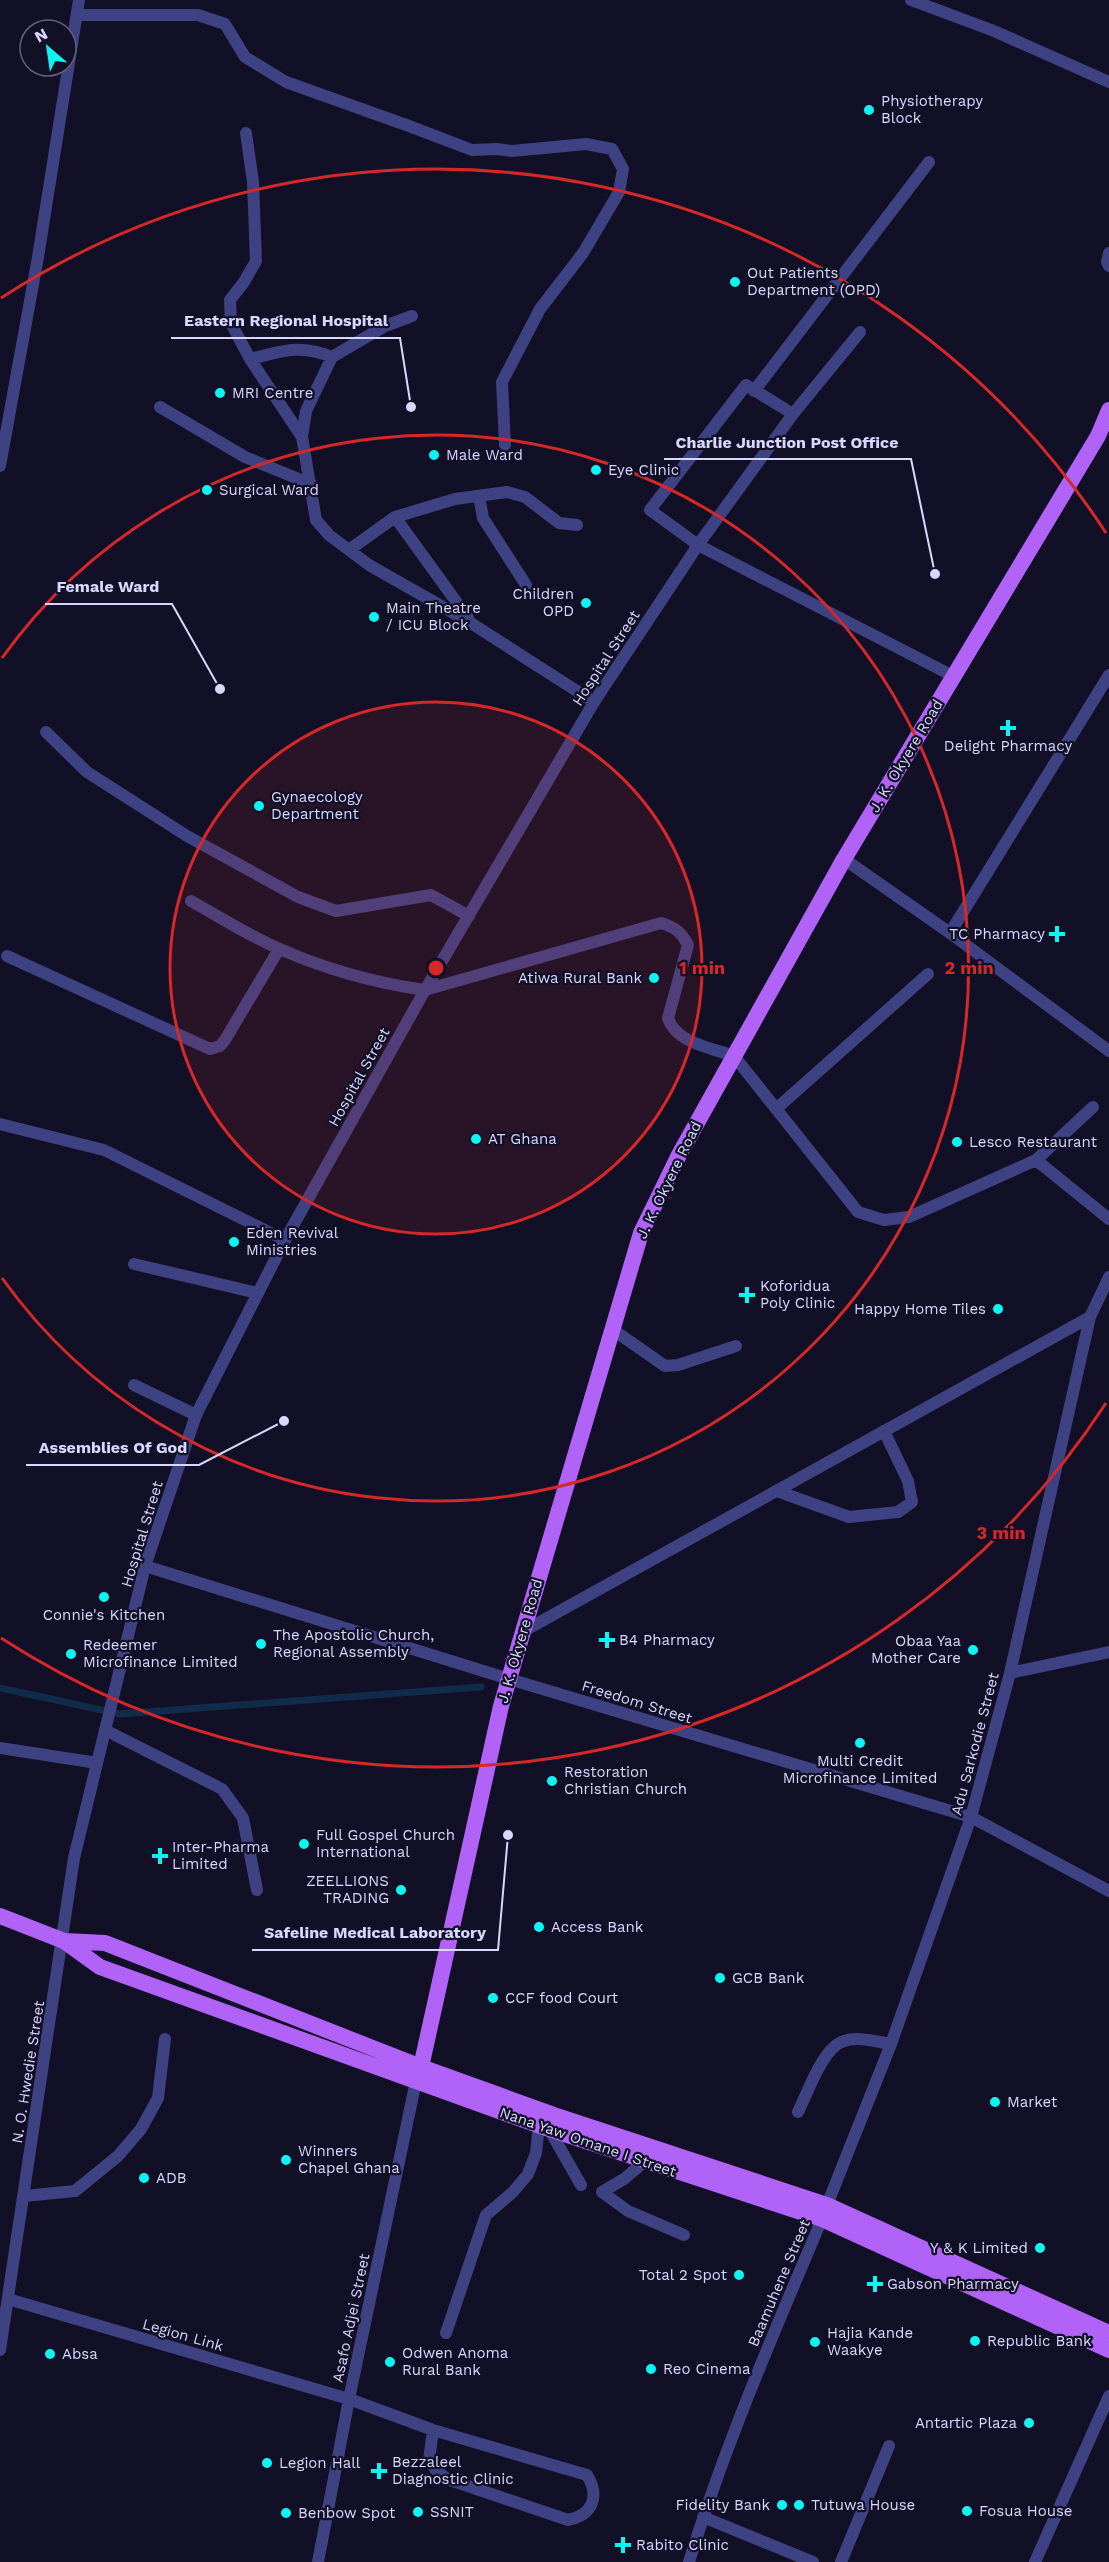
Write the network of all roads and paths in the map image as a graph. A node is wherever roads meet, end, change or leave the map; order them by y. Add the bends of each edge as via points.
1 (79, 0) edge
2 (911, 0) edge
3 (77, 15) junction
4 (1109, 82) edge
5 (246, 133) dead end
6 (929, 162) dead end
7 (1109, 253) edge
8 (1109, 266) edge
9 (412, 316) dead end
10 (860, 332) dead end
11 (332, 357) junction
12 (250, 359) junction
13 (754, 391) junction
14 (160, 407) dead end
15 (1109, 410) edge
16 (793, 414) junction
17 (302, 437) junction
18 (1104, 439) edge
19 (505, 445) dead end
20 (0, 466) edge
21 (310, 484) junction
22 (479, 496) junction
23 (395, 517) junction
24 (577, 525) dead end
25 (698, 544) junction
26 (350, 550) junction
27 (526, 585) dead end
28 (471, 623) junction
29 (1109, 675) edge
30 (953, 676) junction
31 (594, 702) junction
32 (46, 732) dead end
33 (844, 859) junction
34 (191, 901) dead end
35 (469, 916) junction
36 (950, 933) junction
37 (279, 949) junction
38 (7, 956) dead end
39 (928, 974) dead end
40 (425, 990) junction
41 (1109, 1052) edge
42 (734, 1056) junction
43 (1092, 1107) dead end
44 (776, 1109) junction
45 (0, 1124) edge
46 (1036, 1160) junction
47 (1109, 1219) edge
48 (285, 1240) junction
49 (134, 1264) dead end
50 (1109, 1277) edge
51 (257, 1293) junction
52 (1090, 1317) junction
53 (612, 1329) junction
54 (736, 1346) dead end
55 (134, 1385) dead end
56 (196, 1416) junction
57 (884, 1431) junction
58 (777, 1491) junction
59 (145, 1566) junction
60 (522, 1632) junction
61 (1109, 1652) edge
62 (1011, 1673) junction
63 (509, 1679) junction
64 (105, 1730) junction
65 (0, 1748) edge
66 (97, 1762) junction
67 (971, 1817) junction
68 (257, 1890) dead end
69 (1109, 1891) edge
70 (0, 1916) edge
71 (64, 1941) junction
72 (165, 2039) dead end
73 (891, 2044) junction
74 (419, 2074) junction
75 (798, 2112) dead end
76 (544, 2127) junction
77 (644, 2162) junction
78 (581, 2185) dead end
79 (24, 2196) junction
80 (825, 2212) junction
81 (684, 2235) dead end
82 (8, 2299) junction
83 (446, 2333) dead end
84 (1109, 2333) edge
85 (0, 2350) edge
86 (1109, 2350) edge
87 (1109, 2396) edge
88 (349, 2399) junction
89 (433, 2430) junction
90 (889, 2446) dead end
91 (703, 2517) junction
92 (318, 2562) edge
93 (689, 2562) edge
94 (813, 2562) edge
95 (841, 2562) edge
96 (1035, 2562) edge

1 - 3 street
2 - 4 street via 994,31
3 - 19 street via 198,15 225,24 245,57 286,82 472,150 512,151 586,144 612,149 623,169 619,192 584,252 540,309 502,382
3 - 20 street
5 - 12 street via 255,261 230,300 231,324
6 - 13 street
7 - 8 street
9 - 11 street via 385,326
10 - 16 street, Hospital Street
11 - 12 street via 314,350 288,349
11 - 17 street via 306,411
12 - 17 street
13 - 16 street
13 - 25 street via 746,386 650,510
14 - 21 street via 245,457
15 - 18 main road, J. K. Okyere Road
16 - 25 street, Hospital Street
17 - 21 street
18 - 30 main road, J. K. Okyere Road
21 - 26 street via 316,520
22 - 23 street
22 - 24 street via 507,492 525,497 559,523
22 - 27 street via 483,518
23 - 26 street
23 - 28 street
25 - 30 street
25 - 31 street, Hospital Street
26 - 28 street via 369,565
28 - 31 street
29 - 36 street
30 - 33 main road, J. K. Okyere Road
31 - 35 street, Hospital Street
32 - 35 street via 87,772 187,836 298,897 336,911 431,895
33 - 36 street
33 - 42 main road, J. K. Okyere Road
34 - 37 street
35 - 40 street, Hospital Street
36 - 41 street
37 - 38 street via 225,1040 210,1048
37 - 40 street via 361,977
39 - 44 street
40 - 42 street via 662,923 682,934 688,945 668,1018 672,1028 681,1036
40 - 48 street, Hospital Street
42 - 44 street
42 - 53 main road, J. K. Okyere Road via 641,1233
43 - 46 street
44 - 46 street via 858,1212 884,1220 909,1217
45 - 48 street via 104,1150
46 - 47 street
48 - 51 street, Hospital Street
49 - 51 street
50 - 52 street, Adu Sarkodie Street
51 - 56 street, Hospital Street
52 - 57 street
52 - 62 street, Adu Sarkodie Street
53 - 54 street via 665,1366
53 - 60 main road, J. K. Okyere Road
55 - 56 street
56 - 59 street, Hospital Street
57 - 58 street
57 - 58 street via 908,1481 912,1502 898,1512 849,1517
58 - 60 street
59 - 63 street, Freedom Street
59 - 64 street, Hospital Street
60 - 63 main road, J. K. Okyere Road
61 - 62 street
62 - 67 street, Adu Sarkodie Street
63 - 67 street, Freedom Street
63 - 74 main road, J. K. Okyere Road
64 - 66 street, Hospital Street
64 - 68 street via 222,1789 243,1818
65 - 66 street
66 - 71 street, Hospital Street via 74,1858
67 - 69 street, Freedom Street
67 - 73 street, Adu Sarkodie Street
70 - 71 main road, Nana Yaw Omane I Street
71 - 74 main road, Nana Yaw Omane I Street via 100,1967
71 - 74 main road, Nana Yaw Omane I Street via 105,1943
71 - 79 street, N. O. Hwedie Street
72 - 79 street via 158,2098 141,2129 118,2157 75,2192
73 - 75 street via 855,2039 830,2049
73 - 80 street, Adu Sarkodie Street
74 - 76 main road, Nana Yaw Omane I Street
74 - 80 main road, Nana Yaw Omane I Street via 639,2145
74 - 88 street, Asafo Adjei Street
76 - 77 main road, Nana Yaw Omane I Street
76 - 78 street
76 - 83 street via 528,2174 486,2215
77 - 80 main road, Nana Yaw Omane I Street
77 - 81 street via 602,2192 628,2211
79 - 82 street, N. O. Hwedie Street
80 - 84 main road, Nana Yaw Omane I Street
80 - 86 main road, Nana Yaw Omane I Street
80 - 91 street, Baamuhene Street via 749,2392
82 - 85 street, N. O. Hwedie Street
82 - 88 street, Legion Link
87 - 96 street
88 - 89 street, Legion Link
88 - 92 street, Asafo Adjei Street
89 - 89 street, Legion Link via 587,2475 594,2494 587,2512 568,2520 447,2479 429,2460
90 - 95 street
91 - 93 street, Baamuhene Street
91 - 94 street

